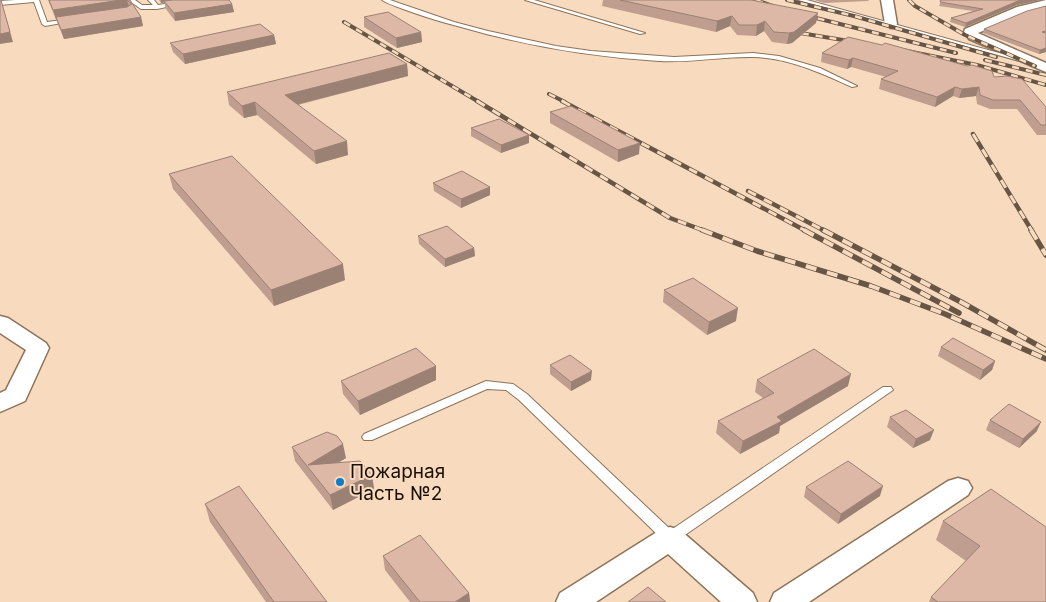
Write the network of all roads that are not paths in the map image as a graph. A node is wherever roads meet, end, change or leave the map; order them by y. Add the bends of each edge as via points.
1 (15, 0) edge
2 (36, 0) edge
3 (131, 0) edge
4 (151, 0) edge
5 (384, 0) edge
6 (528, 0) edge
7 (802, 0) edge
8 (887, 0) edge
9 (0, 3) edge
10 (182, 4) edge
11 (1046, 4) edge
12 (157, 7) junction
13 (73, 20) edge
14 (891, 24) junction
15 (642, 33) dead end
16 (1041, 66) edge
17 (854, 86) dead end
18 (0, 323) edge
19 (887, 390) dead end
20 (0, 404) edge
21 (368, 437) dead end
22 (958, 488) dead end
23 (670, 538) junction
24 (571, 602) edge
25 (742, 602) edge
26 (785, 602) edge

1 - 9 lane
2 - 9 lane
2 - 13 lane via 45,24
3 - 12 lane via 140,7
4 - 12 lane
5 - 17 lane via 492,34 576,51 662,59 772,57 823,72
6 - 15 lane
7 - 14 lane
8 - 14 street
10 - 12 lane
11 - 16 street via 1021,10 970,32
14 - 16 lane
18 - 20 street via 38,348 16,395
19 - 23 lane
21 - 23 lane via 486,385 509,387
22 - 26 street
23 - 24 street
23 - 25 street

